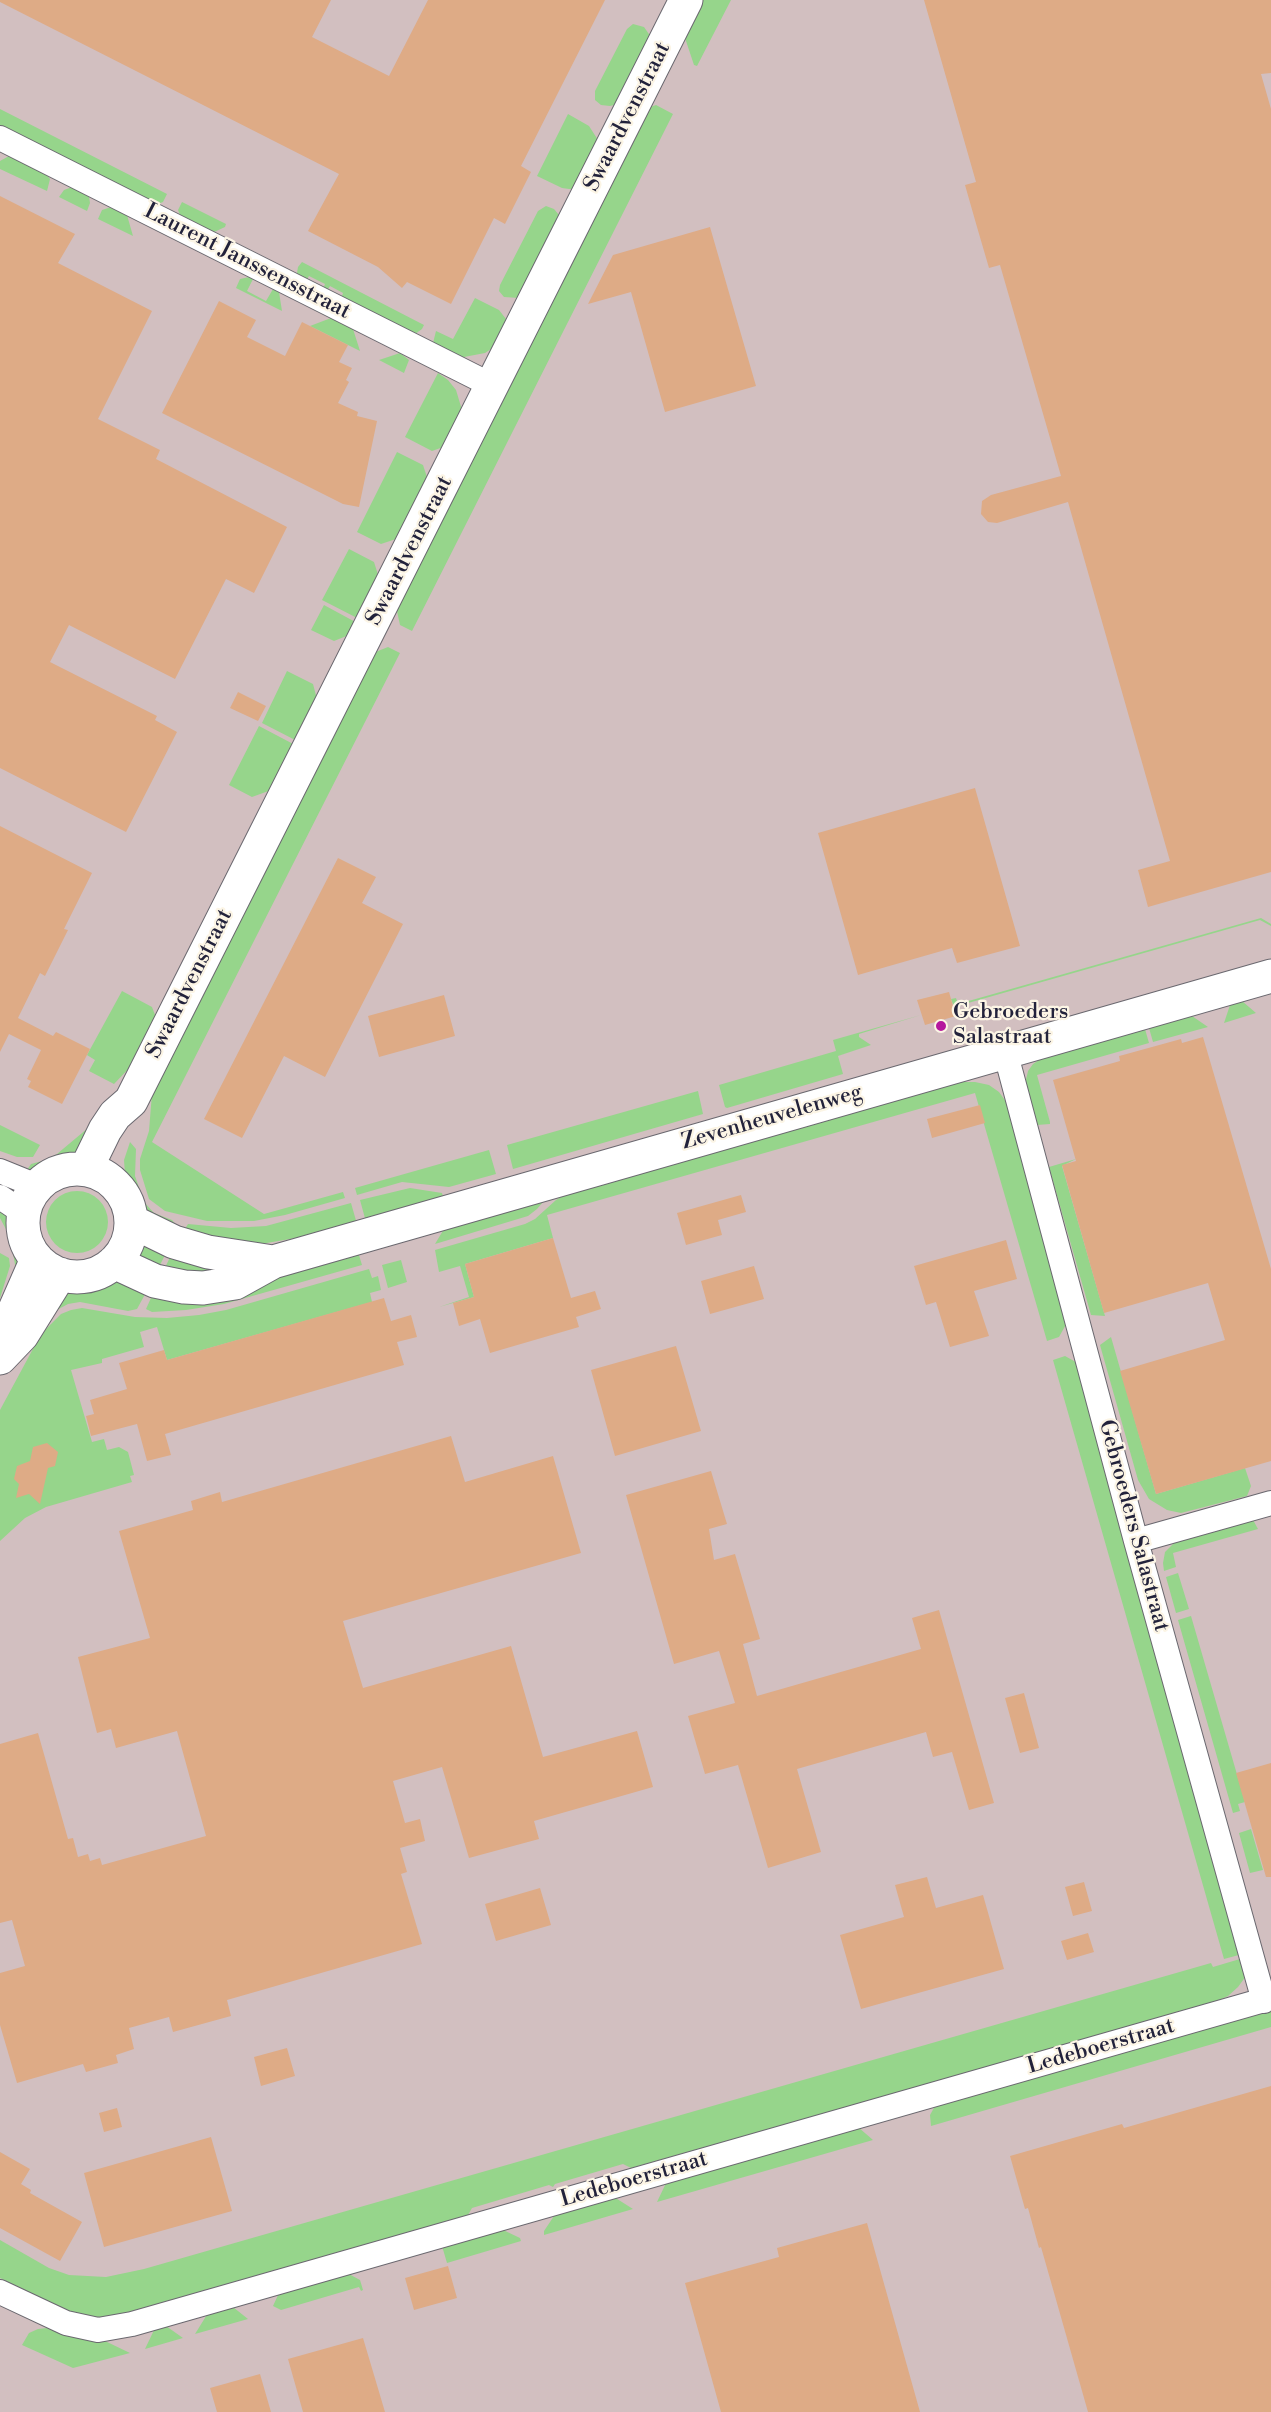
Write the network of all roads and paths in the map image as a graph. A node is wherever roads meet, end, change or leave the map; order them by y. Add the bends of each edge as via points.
1 (686, 0) edge
2 (0, 138) edge
3 (493, 386) junction
4 (1271, 976) edge
5 (1005, 1051) junction
6 (0, 1171) edge
7 (99, 1175) junction
8 (20, 1199) edge
9 (131, 1221) junction
10 (114, 1262) junction
11 (273, 1262) junction
12 (48, 1267) junction
13 (0, 1357) edge
14 (1271, 1503) edge
15 (1136, 1541) junction
16 (1267, 2000) edge
17 (0, 2292) edge

1 - 3 street, Swaardvenstraat
2 - 3 street, Laurent Janssensstraat
3 - 7 street, Swaardvenstraat via 131,1101 130,1119
4 - 5 street, Zevenheuvelenweg
5 - 11 street, Zevenheuvelenweg
5 - 15 street, Gebroeders Salastraat
6 - 8 street
7 - 8 street via 68,1169 51,1175
7 - 9 street via 122,1192
8 - 12 street via 25,1238
9 - 10 street via 127,1244
9 - 11 street, Zevenheuvelenweg via 174,1242 208,1252
10 - 11 street, Zevenheuvelenweg via 155,1281 203,1288 235,1283
10 - 12 street via 102,1271 74,1277
12 - 13 street via 7,1327
14 - 15 street
15 - 16 street, Gebroeders Salastraat
16 - 17 street, Ledeboerstraat via 132,2324 98,2330 66,2323

